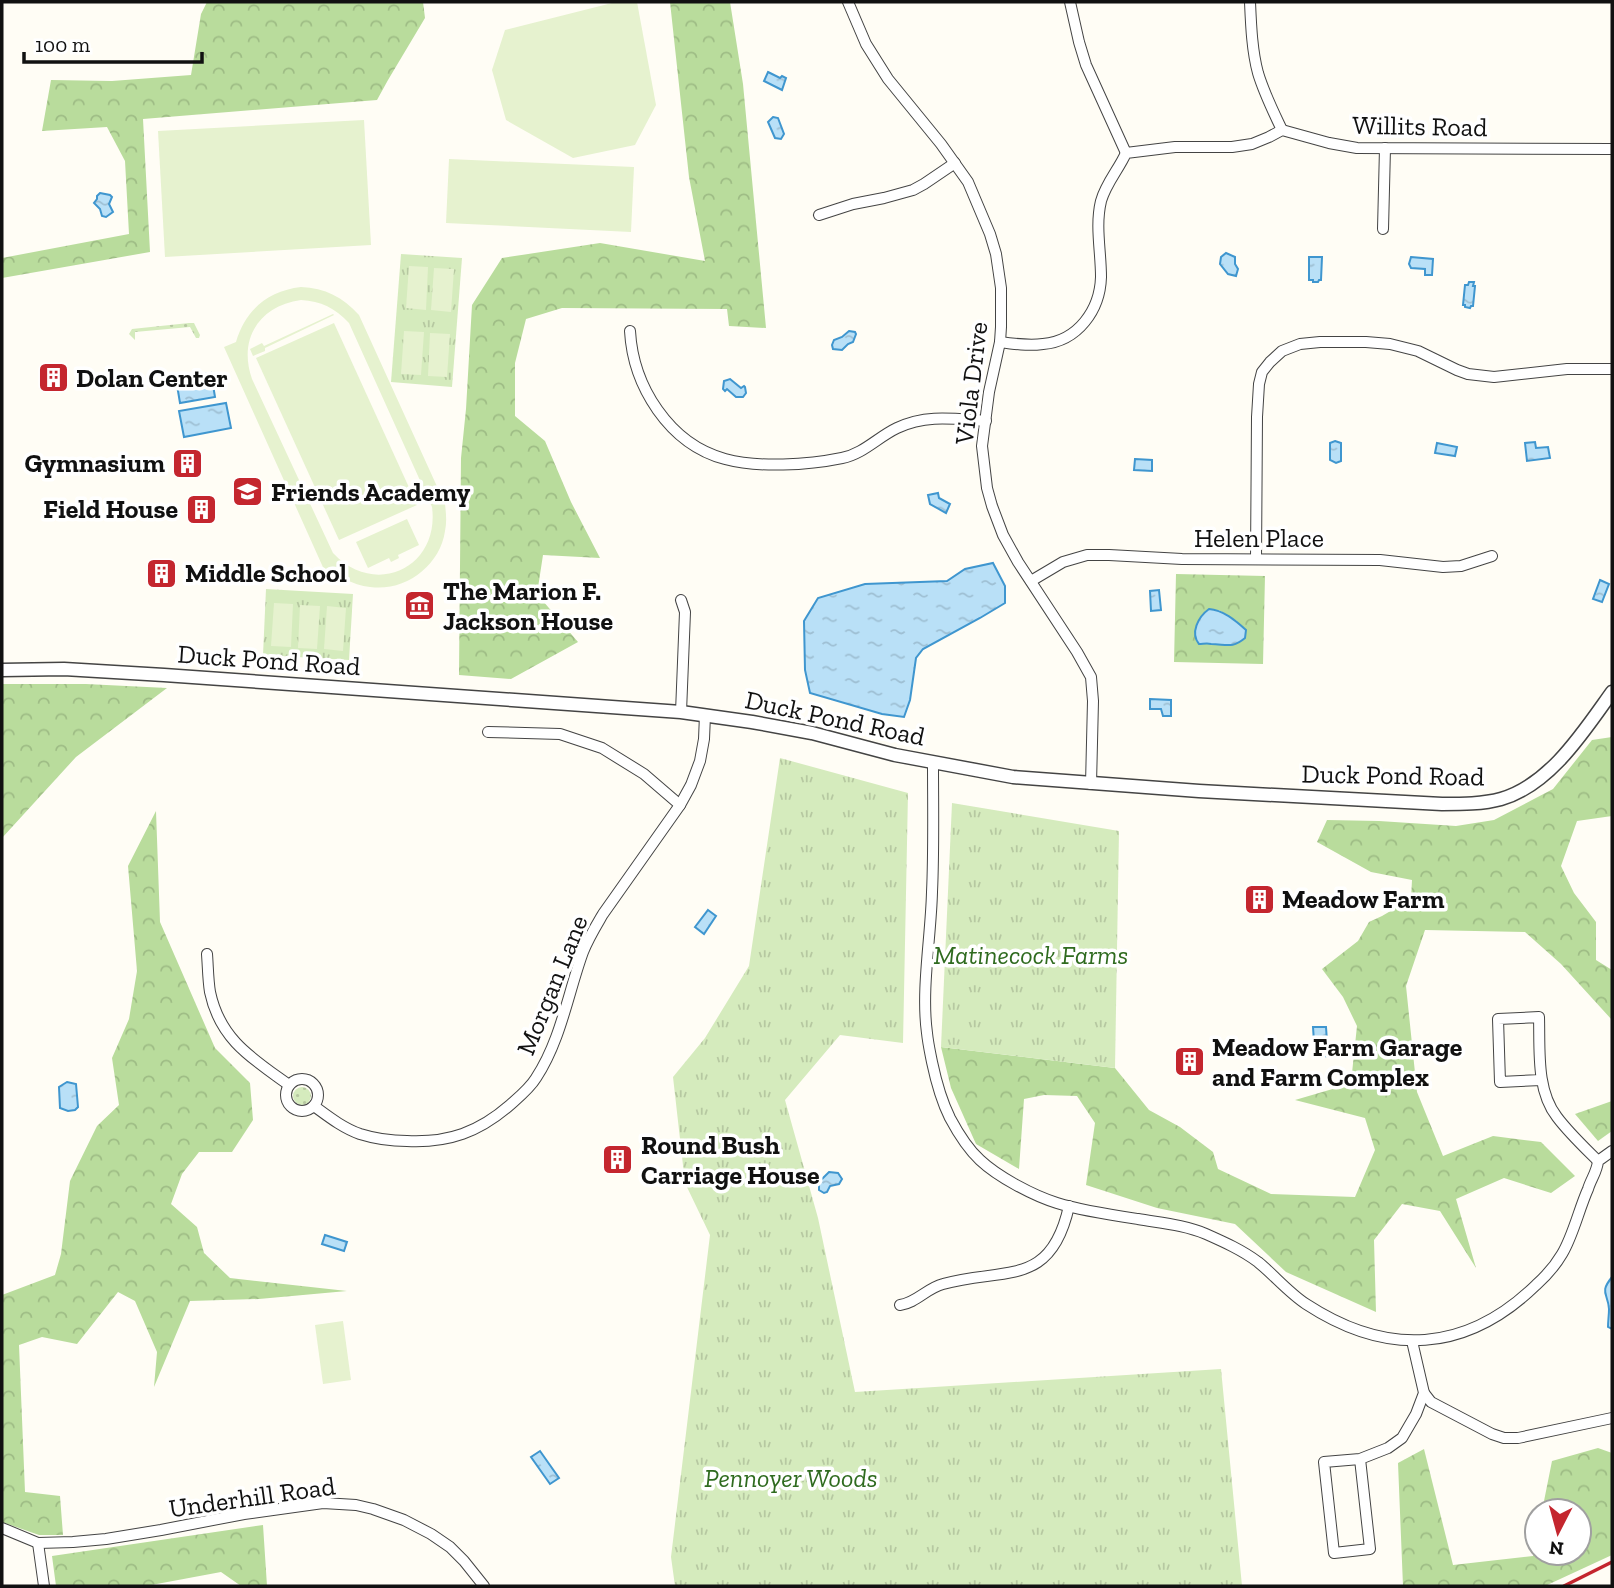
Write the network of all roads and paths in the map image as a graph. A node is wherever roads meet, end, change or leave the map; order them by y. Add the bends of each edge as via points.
1 (848, 2) edge
2 (1070, 2) edge
3 (1250, 2) edge
4 (1282, 130) junction
5 (1384, 148) junction
6 (1612, 149) edge
7 (1126, 153) junction
8 (955, 163) junction
9 (819, 215) dead end
10 (1383, 229) dead end
11 (630, 331) dead end
12 (1000, 342) junction
13 (1612, 369) edge
14 (986, 421) junction
15 (1492, 556) dead end
16 (1256, 559) junction
17 (1031, 581) junction
18 (681, 600) dead end
19 (2, 670) edge
20 (1612, 692) edge
21 (681, 712) junction
22 (705, 715) junction
23 (488, 732) dead end
24 (933, 763) junction
25 (1091, 784) junction
26 (680, 805) junction
27 (207, 954) dead end
28 (1541, 1080) junction
29 (289, 1085) junction
30 (314, 1106) junction
31 (1612, 1151) edge
32 (1598, 1161) junction
33 (1069, 1206) junction
34 (900, 1305) dead end
35 (1412, 1341) junction
36 (1424, 1393) junction
37 (1612, 1418) edge
38 (1360, 1459) junction
39 (2, 1528) edge
40 (38, 1543) junction
41 (44, 1586) edge
42 (484, 1586) edge

1 - 8 street, Viola Drive via 888,79
2 - 7 street via 1086,65
3 - 4 street via 1258,75
4 - 5 street, Willits Road via 1357,148
4 - 7 street via 1252,144 1232,147
5 - 6 street, Willits Road
5 - 10 street
7 - 12 street via 1101,201 1101,278 1090,315 1066,338 1046,344
8 - 9 street via 905,193
8 - 12 street, Viola Drive via 978,202 996,254
11 - 14 street via 631,350 651,401 679,434 722,459 761,465 843,458 919,419
12 - 14 street, Viola Drive
13 - 16 street via 1494,377 1468,374 1418,351 1390,344 1320,342 1282,351 1262,372 1259,384
14 - 17 street, Viola Drive via 982,446 992,506 1003,535
15 - 16 street, Helen Place via 1443,568 1380,560
16 - 17 street, Helen Place via 1087,555 1063,562
17 - 25 street, Viola Drive via 1091,677
18 - 21 street via 685,612
19 - 21 street, Duck Pond Road via 152,674
20 - 25 street, Duck Pond Road via 1560,760 1544,775 1500,799 1443,804
21 - 22 street, Duck Pond Road
22 - 24 street, Duck Pond Road via 812,733
22 - 26 street, Morgan Lane via 700,761
23 - 26 street via 560,734 602,747
24 - 25 street, Duck Pond Road
24 - 33 street via 926,1031 936,1084 949,1117 981,1161 1033,1194
26 - 30 street, Morgan Lane via 593,930 536,1079 498,1115 477,1129 436,1141 382,1140 336,1122
27 - 29 street, Morgan Lane via 210,990 224,1028 241,1050
28 - 28 street via 1539,1017 1498,1019 1500,1082
28 - 32 street via 1555,1116
29 - 30 street, Morgan Lane via 286,1096 290,1106 305,1111
29 - 30 street, Morgan Lane via 304,1078 313,1083 318,1091
31 - 32 street
32 - 35 street via 1564,1252 1548,1274 1491,1321 1468,1332
33 - 34 street via 1058,1241 1036,1264 1002,1275 950,1282
33 - 35 street via 1204,1233 1237,1248 1327,1317 1378,1336
35 - 36 street
36 - 37 street via 1431,1402 1504,1438
36 - 38 street via 1402,1438
38 - 38 street via 1370,1549 1334,1553 1324,1462
39 - 40 street, Underhill Road
40 - 41 street
40 - 42 street, Underhill Road via 107,1539 323,1503 356,1505 431,1534 464,1560

